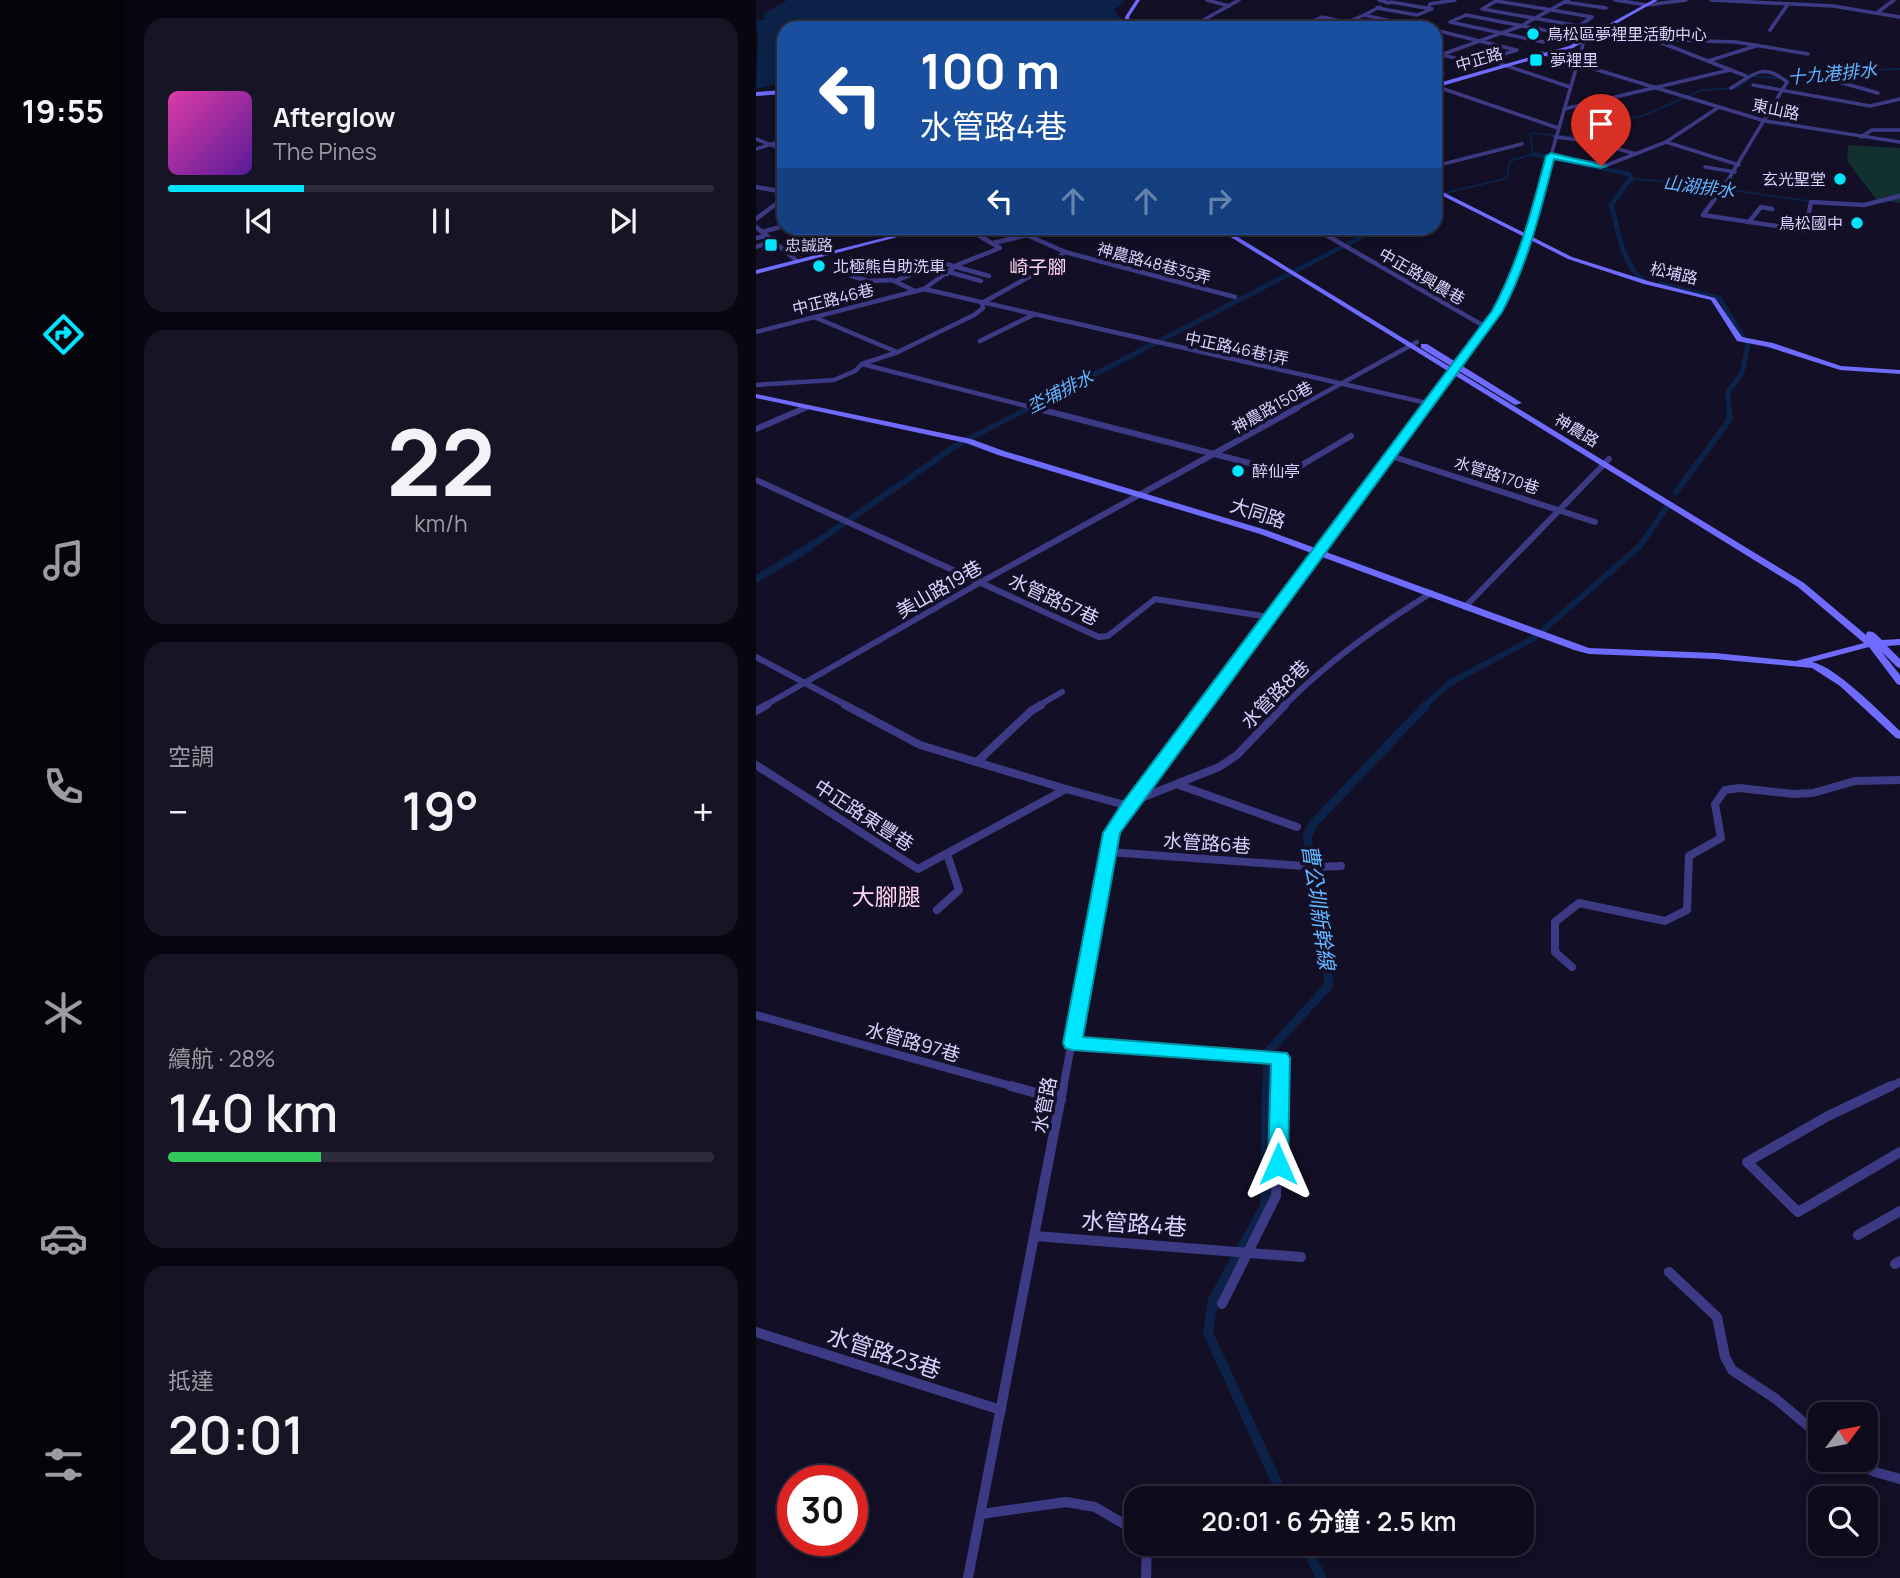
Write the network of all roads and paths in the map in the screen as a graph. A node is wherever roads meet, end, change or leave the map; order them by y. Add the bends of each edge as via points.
1 (1138, 0) edge
2 (1207, 0) edge
3 (1239, 0) edge
4 (1379, 0) edge
5 (1455, 0) edge
6 (1520, 0) edge
7 (1615, 0) edge
8 (1656, 0) edge
9 (1686, 0) edge
10 (1710, 0) edge
11 (1776, 0) edge
12 (1894, 0) edge
13 (1391, 1) edge
14 (1566, 1) edge
15 (1751, 1) edge
16 (1448, 2) edge
17 (1504, 2) junction
18 (1647, 3) edge
19 (1766, 3) junction
20 (1640, 4) junction
21 (1788, 4) junction
22 (1229, 6) junction
23 (1377, 8) junction
24 (1606, 8) dead end
25 (1432, 9) junction
26 (1551, 10) junction
27 (1878, 12) junction
28 (1423, 14) junction
29 (1364, 15) junction
30 (1900, 17) edge
31 (1536, 18) junction
32 (1127, 21) edge
33 (1202, 21) edge
34 (1313, 21) edge
35 (1339, 21) edge
36 (1351, 21) edge
37 (1391, 21) edge
38 (1420, 21) edge
39 (1521, 26) junction
40 (1604, 29) junction
41 (1770, 30) dead end
42 (1442, 32) edge
43 (1503, 33) junction
44 (1653, 39) junction
45 (1483, 41) junction
46 (1584, 41) junction
47 (1760, 45) junction
48 (1545, 54) junction
49 (1808, 54) dead end
50 (1442, 55) edge
51 (1442, 55) edge
52 (1707, 61) junction
53 (1580, 64) junction
54 (1504, 65) junction
55 (1730, 70) junction
56 (1746, 76) junction
57 (1832, 80) dead end
58 (1442, 83) edge
59 (1753, 85) dead end
60 (1570, 87) junction
61 (1657, 87) junction
62 (1442, 88) edge
63 (1731, 88) dead end
64 (1861, 89) junction
65 (1784, 90) junction
66 (777, 91) edge
67 (756, 92) edge
68 (1878, 93) dead end
69 (1900, 99) edge
70 (1846, 102) junction
71 (1719, 107) junction
72 (1564, 109) junction
73 (1794, 109) dead end
74 (1765, 121) junction
75 (1787, 124) junction
76 (1900, 130) edge
77 (1556, 133) junction
78 (1861, 138) junction
79 (756, 139) edge
80 (777, 142) edge
81 (1666, 142) junction
82 (1900, 142) edge
83 (1522, 144) dead end
84 (768, 145) junction
85 (777, 148) edge
86 (756, 149) edge
87 (1636, 154) junction
88 (1550, 157) junction
89 (1442, 164) edge
90 (1740, 165) junction
91 (1705, 167) dead end
92 (1735, 172) junction
93 (756, 187) edge
94 (777, 191) edge
95 (1442, 194) edge
96 (1900, 196) edge
97 (777, 203) edge
98 (1772, 209) dead end
99 (756, 219) edge
100 (1749, 222) junction
101 (756, 227) edge
102 (777, 228) edge
103 (764, 234) junction
104 (888, 235) edge
105 (979, 235) edge
106 (1027, 235) joint
107 (1233, 235) edge
108 (1238, 235) edge
109 (1326, 235) edge
110 (1529, 237) junction
111 (756, 238) edge
112 (773, 241) junction
113 (993, 243) junction
114 (1249, 243) junction
115 (756, 247) edge
116 (1065, 252) junction
117 (797, 261) junction
118 (939, 262) dead end
119 (923, 266) dead end
120 (955, 266) junction
121 (756, 272) edge
122 (948, 273) junction
123 (910, 275) dead end
124 (852, 276) dead end
125 (989, 276) dead end
126 (895, 281) junction
127 (981, 281) dead end
128 (924, 289) junction
129 (915, 290) junction
130 (1236, 297) dead end
131 (982, 303) junction
132 (1034, 315) junction
133 (814, 317) junction
134 (1484, 326) junction
135 (756, 332) edge
136 (980, 341) dead end
137 (1414, 344) junction
138 (898, 352) junction
139 (862, 364) junction
140 (1454, 369) junction
141 (1900, 372) edge
142 (756, 384) edge
143 (1340, 384) junction
144 (756, 397) edge
145 (1427, 404) junction
146 (808, 407) junction
147 (756, 429) edge
148 (1351, 436) dead end
149 (1214, 452) junction
150 (1391, 456) junction
151 (1606, 462) junction
152 (756, 480) edge
153 (1138, 495) junction
154 (1558, 510) junction
155 (1595, 522) dead end
156 (1319, 552) junction
157 (981, 582) junction
158 (1431, 593) junction
159 (1465, 607) junction
160 (1269, 617) junction
161 (1900, 642) edge
162 (1875, 643) junction
163 (756, 657) edge
164 (1798, 663) junction
165 (1900, 665) edge
166 (806, 682) junction
167 (1900, 682) edge
168 (1062, 692) dead end
169 (756, 711) edge
170 (1900, 736) edge
171 (977, 762) junction
172 (756, 765) edge
173 (1900, 780) edge
174 (1174, 785) junction
175 (1066, 789) junction
176 (1131, 804) junction
177 (1297, 827) dead end
178 (1109, 852) junction
179 (947, 854) junction
180 (1341, 866) dead end
181 (937, 910) dead end
182 (1572, 967) dead end
183 (756, 1015) edge
184 (1072, 1043) junction
185 (1900, 1082) edge
186 (1061, 1100) junction
187 (1900, 1152) edge
188 (1900, 1210) edge
189 (1858, 1234) dead end
190 (1035, 1236) junction
191 (1246, 1252) junction
192 (1301, 1257) dead end
193 (1669, 1272) dead end
194 (1222, 1304) dead end
195 (756, 1332) edge
196 (1001, 1410) junction
197 (1808, 1426) edge
198 (1875, 1472) edge
199 (1900, 1479) edge
200 (981, 1514) junction
201 (1124, 1524) edge
202 (1147, 1556) edge
203 (968, 1578) edge
204 (1146, 1578) edge

1 - 32 street
2 - 22 street
3 - 22 street
4 - 13 street
5 - 16 street
6 - 17 street
7 - 20 street
8 - 18 street
9 - 18 street
10 - 15 street
11 - 19 street
12 - 27 street
13 - 23 street
13 - 25 street
14 - 24 street
14 - 26 street
15 - 19 street
16 - 25 street via 1428,6
17 - 26 street
17 - 31 street via 1482,9
18 - 20 street
18 - 40 street
19 - 21 street
20 - 40 street
21 - 27 street
21 - 41 street
22 - 33 street
23 - 28 street
23 - 29 street
25 - 28 street
26 - 31 street
26 - 31 street via 1592,17 1579,26
27 - 30 street
28 - 38 street
29 - 36 street
29 - 37 street
31 - 39 street
34 - 35 street via 1322,17
39 - 43 street
39 - 43 street via 1563,34 1542,42
39 - 43 street via 1466,15 1450,22
40 - 44 street
40 - 46 street, 中正路
40 - 48 street, 中正路
42 - 45 street
43 - 45 street
44 - 47 street
44 - 52 street
45 - 50 street via 1517,50 1474,63
45 - 51 street
46 - 48 street, 中正路
46 - 53 street
47 - 49 street
47 - 52 street
48 - 53 street
48 - 54 street, 中正路
52 - 55 street
53 - 60 street, 水管路
53 - 61 street
54 - 58 street, 中正路
54 - 60 street
55 - 56 street
55 - 61 street
56 - 63 street
56 - 65 street via 1767,72 1785,80
57 - 64 street
59 - 65 street
60 - 72 street, 水管路
61 - 71 street, 東山路
61 - 72 street
62 - 77 street
64 - 68 street
64 - 70 street
65 - 70 street
65 - 74 street
66 - 67 street
69 - 70 street via 1875,107
71 - 74 street, 東山路
71 - 81 street
72 - 77 street, 水管路
73 - 75 street
74 - 75 street, 東山路
74 - 90 street
75 - 78 street, 東山路
76 - 78 street, 東山路 via 1872,130
77 - 87 street
77 - 88 street, 水管路
78 - 82 street, 東山路
79 - 84 street
80 - 84 street
81 - 87 street
81 - 90 street
83 - 89 street
84 - 85 street
84 - 86 street
87 - 88 street via 1603,166
88 - 110 street, 水管路
90 - 92 street
91 - 92 street
92 - 100 street via 1703,215
93 - 94 street
95 - 110 street, 松埔路
96 - 100 street via 1864,205 1811,202 1810,231
97 - 99 street
98 - 100 street via 1761,207
101 - 103 street
102 - 103 street
103 - 111 street
103 - 112 street
104 - 117 street
105 - 113 street
106 - 113 street
106 - 116 street, 神農路48巷35弄
107 - 114 street, 神農路
108 - 114 street, 神農路
109 - 134 street, 中正路興農巷
110 - 134 street, 水管路 via 1510,288
110 - 141 street, 松埔路 via 1578,261 1713,299 1741,339 1840,368
112 - 115 street
112 - 117 street
113 - 120 street, 中正路46巷 via 1000,248
114 - 137 street, 神農路
116 - 130 street, 神農路48巷35弄
116 - 131 street
117 - 121 street
118 - 120 street
119 - 122 street
120 - 122 street, 中正路46巷
120 - 125 street
122 - 127 street
122 - 128 street, 中正路46巷
123 - 126 street
124 - 126 street, 中正路46巷 via 870,284
126 - 129 street, 中正路46巷
128 - 129 street, 中正路46巷
128 - 131 street
129 - 133 street, 中正路46巷
131 - 132 street
131 - 138 street via 981,311
132 - 136 street
132 - 143 street, 中正路46巷1弄
133 - 135 street, 中正路46巷
133 - 138 street
134 - 140 street, 水管路
137 - 140 street, 神農路
137 - 143 street, 神農路150巷
138 - 139 street
139 - 142 street via 834,380
139 - 149 street
140 - 145 street, 水管路
140 - 151 street, 神農路
143 - 145 street, 中正路46巷1弄
143 - 149 street, 神農路150巷
144 - 146 street
145 - 150 street, 水管路
146 - 147 street
146 - 153 street, 大同路 via 968,441
148 - 149 street via 1289,472
149 - 153 street, 神農路150巷
150 - 154 street, 水管路170巷
150 - 156 street, 水管路
151 - 154 street
151 - 162 street, 神農路 via 1801,585
152 - 157 street
153 - 156 street, 大同路
153 - 157 street, 美山路19巷
154 - 155 street, 水管路170巷
154 - 159 street
156 - 158 street, 大同路
156 - 160 street, 水管路
157 - 160 street, 水管路57巷 via 1099,637 1108,636 1155,599
157 - 166 street, 美山路19巷
158 - 159 street, 大同路
158 - 174 street, 水管路8巷 via 1366,634 1314,676 1237,755
159 - 164 street, 大同路 via 1589,651
160 - 176 street, 水管路
161 - 162 street
162 - 164 street
162 - 165 street, 神農路
162 - 167 street, 神農路
163 - 166 street
164 - 170 street via 1828,673
166 - 169 street, 美山路19巷
166 - 171 street via 920,746
168 - 171 street via 1031,711
171 - 175 street
172 - 179 street, 中正路東豐巷 via 918,869
173 - 182 street via 1855,781 1813,793 1724,790 1715,804 1721,838 1689,856 1687,910 1665,921 1579,904 1555,922 1555,952
174 - 176 street, 水管路8巷
174 - 177 street
175 - 176 street
175 - 179 street, 中正路東豐巷
176 - 178 street, 水管路 via 1112,833
178 - 180 street, 水管路6巷
178 - 184 street, 水管路
179 - 181 street via 959,890
183 - 186 street, 水管路97巷
184 - 186 street, 水管路
184 - 191 street via 1281,1060 1276,1196
185 - 187 street via 1746,1162 1798,1212
186 - 190 street, 水管路
188 - 189 street
190 - 191 street, 水管路4巷
190 - 196 street, 水管路
191 - 192 street, 水管路4巷
191 - 194 street
193 - 197 street via 1717,1317 1728,1365
195 - 196 street, 水管路23巷
196 - 200 street, 水管路
198 - 199 street
200 - 201 street via 1066,1502 1095,1507
200 - 203 street, 水管路
202 - 204 street

